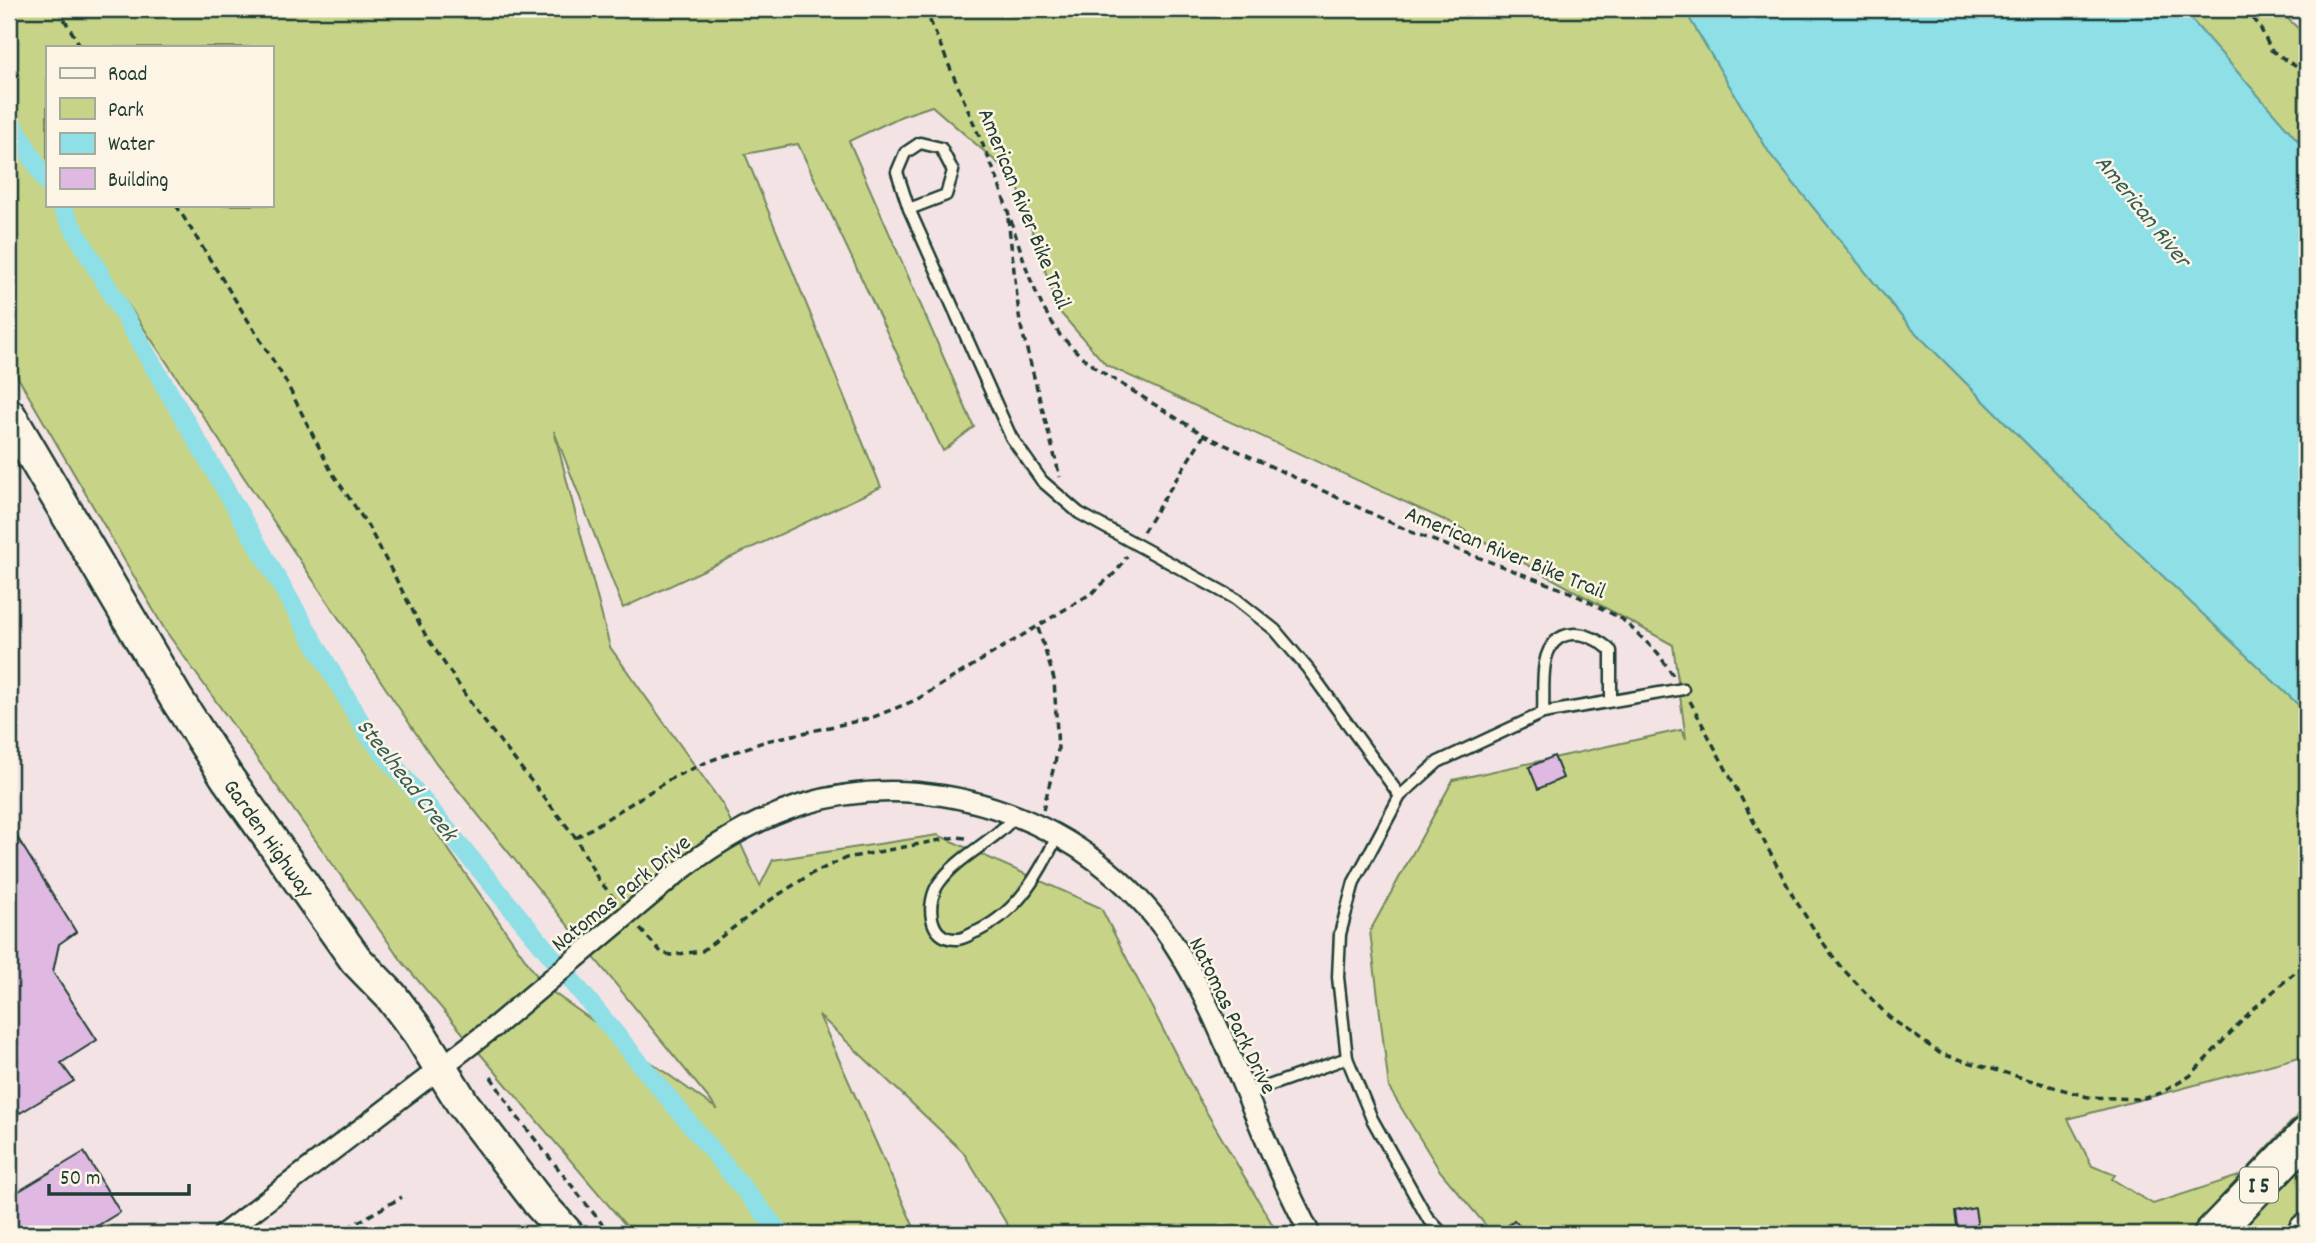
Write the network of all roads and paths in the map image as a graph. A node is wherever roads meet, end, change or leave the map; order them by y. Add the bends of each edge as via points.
1 (58, 9) edge
2 (925, 9) edge
3 (2245, 9) edge
4 (80, 46) edge
5 (2307, 74) edge
6 (177, 206) edge
7 (909, 209) junction
8 (1007, 210) junction
9 (9, 415) edge
10 (1205, 435) junction
11 (1061, 480) dead end
12 (1135, 544) junction
13 (1038, 628) junction
14 (1683, 689) junction
15 (1611, 700) junction
16 (1543, 713) junction
17 (1400, 796) junction
18 (1015, 816) junction
19 (1039, 826) junction
20 (1058, 834) junction
21 (576, 838) junction
22 (989, 842) junction
23 (623, 909) dead end
24 (632, 919) dead end
25 (2307, 962) edge
26 (1347, 1058) junction
27 (440, 1067) junction
28 (491, 1077) dead end
29 (1246, 1094) junction
30 (2307, 1135) edge
31 (402, 1197) dead end
32 (223, 1234) edge
33 (337, 1234) edge
34 (567, 1234) edge
35 (610, 1234) edge
36 (1310, 1234) edge
37 (1443, 1234) edge
38 (2212, 1234) edge

1 - 4 path
2 - 8 path, American River Bike Trail
3 - 5 path via 2271,50
6 - 21 path via 284,378 331,471 368,526 426,636 477,712
7 - 7 lane via 897,172 905,153 920,143 941,148 953,171 946,195
7 - 12 lane via 1011,437 1042,481 1079,513
8 - 10 path, American River Bike Trail via 1029,276 1060,335 1097,369
8 - 11 path via 1020,323
9 - 27 main road, Garden Highway via 228,779 356,960 391,996
10 - 12 path
10 - 14 path, American River Bike Trail via 1411,532 1572,593 1622,619 1658,653
12 - 13 path via 1117,571 1093,593
12 - 17 lane via 1236,598 1275,630 1308,668
13 - 19 path via 1054,679 1058,750
13 - 21 path via 916,700 871,718 766,741 709,761 672,778
14 - 15 lane
14 - 25 path, American River Bike Trail via 1819,937 1889,1017 1941,1054 2088,1097 2141,1099 2190,1076 2253,1009
15 - 16 lane
15 - 16 lane via 1611,651 1598,638 1582,632 1562,638 1549,650
16 - 17 lane via 1438,762
17 - 26 lane via 1354,882 1340,934 1338,977
18 - 19 street, Natomas Park Drive
18 - 22 lane
18 - 27 street, Natomas Park Drive, bridge via 951,797 896,793 845,795 762,821 684,866
19 - 20 street, Natomas Park Drive
20 - 22 lane via 1042,867 1014,905 959,940 943,936 933,924 930,902 939,883
20 - 29 street, Natomas Park Drive via 1100,863 1169,937 1220,1033
21 - 23 path via 598,879
22 - 24 path via 957,837 846,858 772,899 702,951 662,953
26 - 29 lane
26 - 37 lane via 1373,1119 1427,1217
27 - 32 street, Natomas Park Drive
27 - 34 main road, Garden Highway via 463,1104
28 - 35 path via 514,1114
29 - 36 street, Natomas Park Drive
30 - 38 highway, I 5
31 - 33 path

